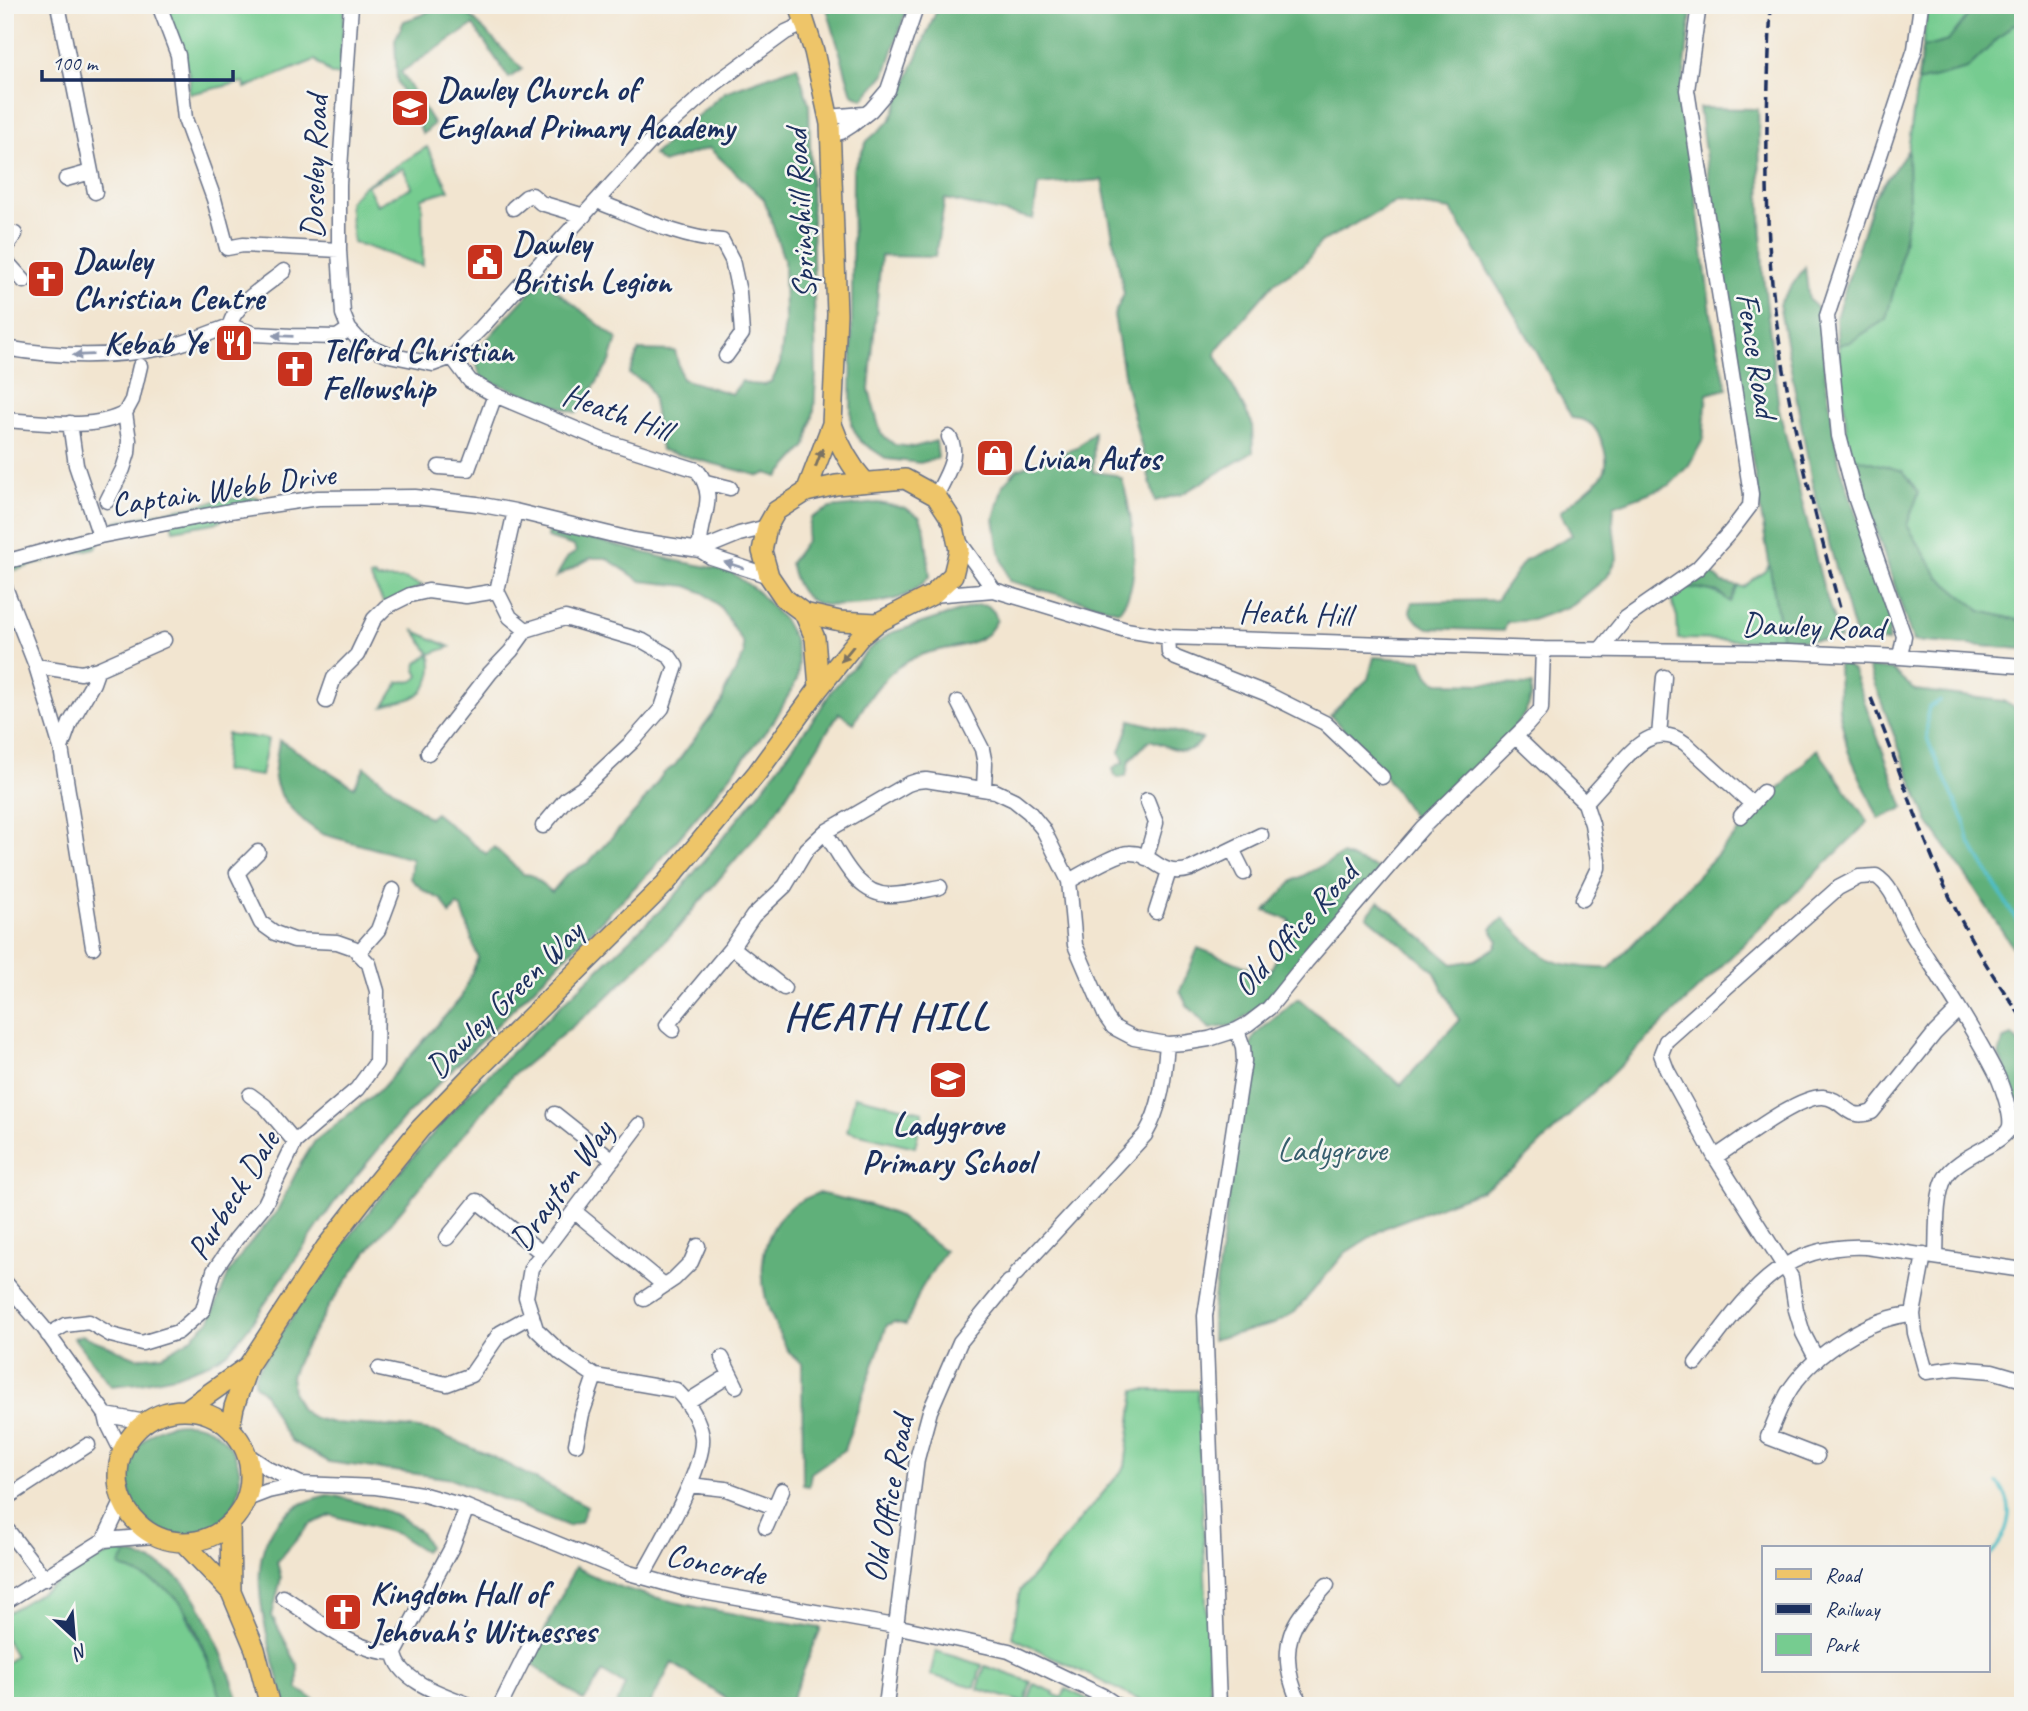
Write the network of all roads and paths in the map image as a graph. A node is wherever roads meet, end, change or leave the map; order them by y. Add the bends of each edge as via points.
1 (58, 5) edge
2 (159, 5) edge
3 (351, 5) edge
4 (917, 5) edge
5 (1699, 5) edge
6 (1921, 5) edge
7 (803, 14) edge
8 (829, 126) junction
9 (91, 173) junction
10 (66, 179) dead end
11 (95, 192) dead end
12 (599, 200) junction
13 (513, 208) dead end
14 (584, 216) junction
15 (15, 234) dead end
16 (5, 248) edge
17 (339, 250) junction
18 (5, 260) edge
19 (284, 271) dead end
20 (24, 281) dead end
21 (230, 327) junction
22 (343, 332) junction
23 (5, 348) edge
24 (726, 356) dead end
25 (452, 357) junction
26 (140, 366) dead end
27 (495, 395) junction
28 (125, 413) junction
29 (5, 420) edge
30 (70, 423) junction
31 (832, 424) junction
32 (949, 437) dead end
33 (439, 467) dead end
34 (865, 482) junction
35 (730, 488) dead end
36 (707, 489) junction
37 (806, 492) junction
38 (936, 496) junction
39 (107, 502) dead end
40 (515, 511) junction
41 (767, 527) junction
42 (100, 536) junction
43 (956, 537) junction
44 (700, 550) junction
45 (5, 562) edge
46 (769, 576) junction
47 (5, 587) edge
48 (995, 590) junction
49 (497, 591) junction
50 (933, 595) junction
51 (804, 613) junction
52 (877, 623) junction
53 (526, 630) junction
54 (1168, 637) junction
55 (164, 640) dead end
56 (1543, 649) junction
57 (1600, 650) junction
58 (1900, 657) junction
59 (36, 666) junction
60 (2023, 666) edge
61 (98, 668) junction
62 (1664, 677) dead end
63 (819, 688) junction
64 (326, 701) dead end
65 (958, 702) dead end
66 (1659, 736) junction
67 (1516, 737) junction
68 (61, 748) junction
69 (428, 753) dead end
70 (1382, 777) dead end
71 (984, 789) junction
72 (1763, 792) dead end
73 (1147, 800) dead end
74 (1585, 803) junction
75 (1752, 804) junction
76 (1741, 816) dead end
77 (543, 826) dead end
78 (825, 832) junction
79 (1261, 835) dead end
80 (1232, 849) junction
81 (258, 852) dead end
82 (1146, 858) junction
83 (1169, 871) junction
84 (1244, 873) dead end
85 (1069, 881) junction
86 (940, 887) dead end
87 (393, 890) dead end
88 (1583, 899) dead end
89 (1156, 912) dead end
90 (93, 947) dead end
91 (732, 947) junction
92 (358, 953) junction
93 (784, 988) dead end
94 (1959, 1009) junction
95 (674, 1030) dead end
96 (1237, 1030) junction
97 (1167, 1044) junction
98 (250, 1095) dead end
99 (555, 1114) dead end
100 (639, 1125) dead end
101 (295, 1142) junction
102 (1715, 1157) junction
103 (613, 1160) junction
104 (574, 1211) junction
105 (447, 1238) dead end
106 (698, 1246) dead end
107 (542, 1254) junction
108 (1930, 1256) junction
109 (1784, 1265) junction
110 (2023, 1270) edge
111 (5, 1282) edge
112 (664, 1285) junction
113 (644, 1299) dead end
114 (1913, 1314) junction
115 (532, 1315) junction
116 (48, 1335) junction
117 (722, 1358) dead end
118 (1817, 1360) junction
119 (1696, 1363) dead end
120 (248, 1366) junction
121 (379, 1369) dead end
122 (595, 1376) junction
123 (2023, 1380) edge
124 (687, 1402) junction
125 (186, 1410) junction
126 (106, 1415) junction
127 (146, 1422) junction
128 (230, 1428) junction
129 (576, 1444) dead end
130 (88, 1445) dead end
131 (122, 1452) junction
132 (249, 1456) junction
133 (1817, 1456) dead end
134 (301, 1484) junction
135 (690, 1485) junction
136 (782, 1490) dead end
137 (5, 1499) edge
138 (247, 1499) junction
139 (123, 1500) junction
140 (467, 1507) junction
141 (774, 1507) junction
142 (230, 1523) junction
143 (5, 1527) edge
144 (765, 1527) dead end
145 (154, 1536) junction
146 (104, 1540) junction
147 (184, 1543) junction
148 (642, 1577) junction
149 (45, 1579) junction
150 (1327, 1585) dead end
151 (231, 1592) junction
152 (283, 1597) dead end
153 (5, 1602) edge
154 (895, 1626) junction
155 (533, 1640) dead end
156 (395, 1653) junction
157 (270, 1706) edge
158 (472, 1706) edge
159 (499, 1706) edge
160 (886, 1706) edge
161 (1118, 1706) edge
162 (1219, 1706) edge
163 (1301, 1706) edge

1 - 9 street
2 - 17 street via 178,55 185,120 227,248
3 - 17 street, Doseley Road via 339,177
4 - 8 street via 888,90 864,114 848,114
5 - 57 street, Fence Road via 1687,90 1750,506 1698,568 1626,618
6 - 58 street via 1915,49 1827,316 1839,436 1856,500 1904,636
7 - 8 main road, Springhill Road
7 - 12 street via 651,141
8 - 31 main road, Springhill Road via 837,314
9 - 10 street
9 - 11 street
12 - 14 street
12 - 24 street via 668,229 722,241 739,292 742,334
13 - 14 street via 532,195 541,203
14 - 25 street
15 - 16 street
17 - 22 street, Doseley Road
18 - 20 street
19 - 21 street via 241,305
22 -> 21 street via 255,334
21 -> 23 street via 139,351 71,356
22 - 25 street via 389,355 433,364
25 - 27 street, Heath Hill via 470,381
26 - 28 street
27 - 33 street via 468,469
27 - 36 street, Heath Hill via 602,440 697,470
28 - 30 street via 110,421
28 - 39 street via 128,453
29 - 30 street
30 - 42 street via 76,465
31 - 34 main road, Springhill Road via 844,455
37 -> 31 main road, Springhill Road
32 - 38 street via 953,443 951,463
34 - 37 main road
34 - 38 main road via 905,479
35 - 36 street, Heath Hill
36 - 44 street
37 - 41 main road via 776,512
38 - 43 main road via 953,522
40 - 42 street, Captain Webb Drive via 415,497 318,498
40 - 44 street, Captain Webb Drive via 634,540
40 - 49 street
41 - 44 street
41 - 46 main road via 762,551
42 - 45 street, Captain Webb Drive
43 - 48 street
43 - 50 main road via 959,550 953,575
46 -> 44 street, Captain Webb Drive
46 - 51 main road
47 - 59 street
48 - 50 street, Heath Hill
48 - 54 street, Heath Hill via 1126,630
49 - 53 street via 510,617
49 - 64 street via 466,596 428,591 386,607 374,619 357,655 334,678
50 - 52 main road
51 - 52 main road
51 - 63 main road via 816,638
52 -> 63 main road, Dawley Green Way
53 - 69 street
53 - 77 street via 565,618 643,641 669,656 676,666 662,708
54 - 56 street, Heath Hill
54 - 70 street via 1169,653 1176,657 1325,723
55 - 61 street
56 - 57 street, Heath Hill
56 - 67 street, Old Office Road via 1541,709
57 - 58 street, Dawley Road
58 - 60 street, Dawley Road
59 - 61 street via 81,673
59 - 68 street
61 - 68 street
62 - 66 street
63 - 120 main road, Dawley Green Way via 757,773 665,884 420,1129 326,1247
65 - 71 street via 984,756
66 - 74 street via 1633,749
66 - 75 street via 1678,738
67 - 74 street
67 - 96 street, Old Office Road via 1422,828 1269,1008
68 - 90 street
71 - 78 street via 917,781
71 - 85 street via 1004,794 1029,812 1043,829
72 - 75 street
73 - 82 street via 1156,823
74 - 88 street via 1598,868
75 - 76 street
78 - 86 street via 869,890 888,895
78 - 91 street
79 - 80 street
80 - 83 street via 1191,869
80 - 84 street
81 - 92 street via 237,873 261,923 294,940 337,942
82 - 83 street
82 - 85 street via 1124,853
83 - 89 street
85 - 97 street via 1075,946 1106,1017 1122,1033
87 - 92 street via 378,930
91 - 93 street
91 - 95 street via 667,1024
92 - 101 street, Purbeck Dale via 369,964 377,991 376,1063 357,1089
94 - 102 street via 1872,1111 1856,1115 1825,1097 1813,1098
94 - 102 street via 1888,887 1876,876 1844,884 1662,1049 1667,1070
94 - 108 street via 1998,1078 2011,1123 2008,1132 1960,1161 1945,1179
96 - 97 street, Old Office Road via 1195,1042
96 - 162 street via 1244,1061 1205,1316
97 - 154 street, Old Office Road via 1161,1098 1144,1135 1012,1278 960,1342 930,1411 917,1459
98 - 101 street
99 - 103 street
100 - 103 street, Drayton Way
101 - 116 street, Purbeck Dale via 265,1204 214,1271 204,1310 178,1332 142,1343 111,1335 89,1322 65,1325
102 - 109 street
103 - 104 street, Drayton Way
104 - 107 street, Drayton Way
104 - 112 street
105 - 107 street via 477,1201
106 - 112 street via 691,1262
107 - 115 street, Drayton Way via 531,1268 526,1297
108 - 109 street via 1845,1246 1825,1248
108 - 110 street
108 - 114 street
109 - 118 street via 1791,1277 1803,1333
109 - 119 street via 1750,1295
111 - 116 street
112 - 113 street
114 - 118 street via 1897,1315 1853,1333
114 - 123 street via 1926,1372 1956,1368
115 - 121 street via 500,1333 471,1375 447,1384
115 - 122 street, Drayton Way via 536,1329
116 - 126 street
117 - 124 street via 733,1380
118 - 133 street via 1790,1390 1768,1437
120 - 125 main road, Dawley Green Way
120 - 128 main road, Dawley Green Way
122 - 124 street, Drayton Way via 676,1390
122 - 129 street
124 - 135 street via 702,1438
125 - 127 main road via 162,1413
125 - 128 main road via 206,1414
126 - 127 street
126 - 131 street
127 - 131 main road
128 - 132 main road
130 - 137 street
131 - 139 main road
132 - 134 street, Concorde
132 - 138 main road
134 - 138 street, Concorde
134 - 140 street, Concorde via 376,1487
135 - 141 street via 726,1489
135 - 148 street
136 - 141 street
138 - 142 main road
139 - 145 main road via 133,1519
139 - 146 street
140 - 148 street, Concorde
140 - 156 street via 452,1547
141 - 144 street
142 - 147 main road via 207,1538
142 - 151 main road
143 - 149 street
145 - 146 street
145 - 147 main road
146 - 149 street
147 - 151 main road
148 - 154 street, Concorde via 734,1599
149 - 153 street
150 - 163 street via 1301,1615 1291,1637 1290,1682
151 - 157 main road via 255,1649
152 - 156 street via 358,1646
154 - 160 street, Old Office Road
154 - 161 street, Concorde via 1009,1651
155 - 159 street
156 - 158 street via 396,1663 407,1677

